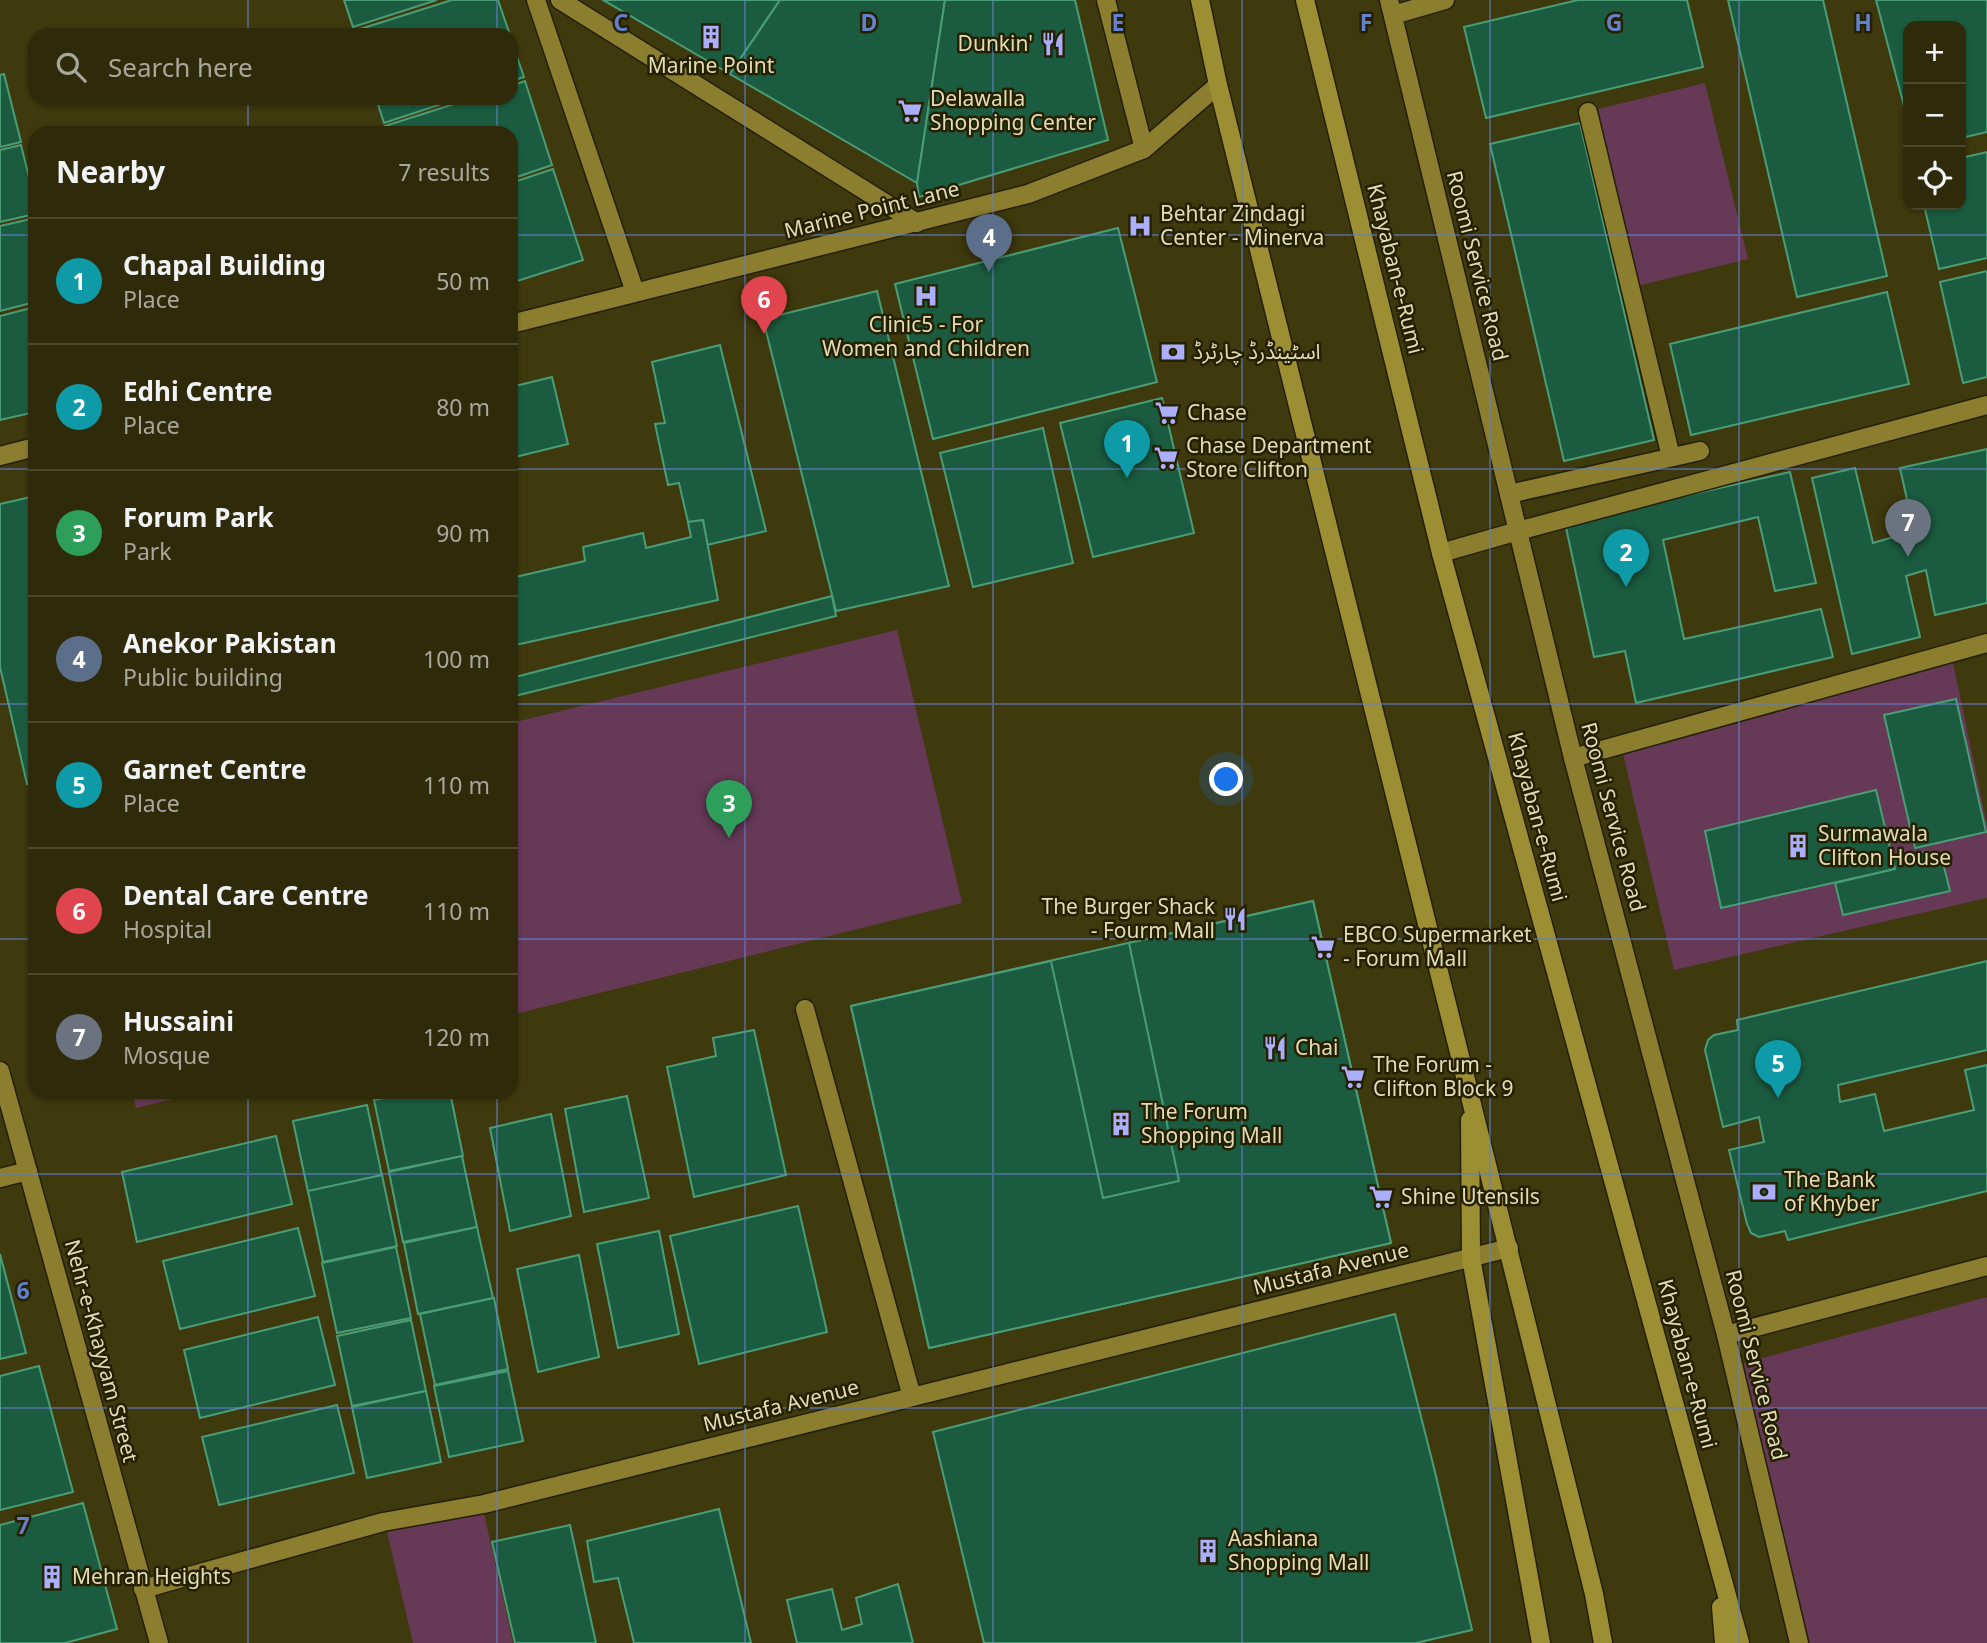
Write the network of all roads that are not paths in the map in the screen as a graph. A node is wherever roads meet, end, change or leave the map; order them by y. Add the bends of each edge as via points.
1 (536, 0) edge
2 (560, 0) edge
3 (1106, 0) edge
4 (1200, 0) edge
5 (1305, 0) edge
6 (1445, 0) edge
7 (1391, 8) edge
8 (1219, 85) junction
9 (1588, 112) dead end
10 (1144, 149) junction
11 (918, 222) junction
12 (635, 292) junction
13 (518, 322) edge
14 (1987, 405) edge
15 (28, 449) edge
16 (1700, 451) dead end
17 (0, 456) edge
18 (1671, 457) junction
19 (1509, 494) junction
20 (1518, 531) junction
21 (1441, 553) junction
22 (1987, 643) edge
23 (1573, 758) junction
24 (805, 1009) dead end
25 (0, 1071) edge
26 (1470, 1092) junction
27 (28, 1171) junction
28 (0, 1178) edge
29 (1509, 1248) junction
30 (1471, 1258) junction
31 (1987, 1266) edge
32 (1726, 1335) junction
33 (912, 1397) junction
34 (1718, 1565) junction
35 (144, 1588) junction
36 (159, 1643) edge
37 (1541, 1643) edge
38 (1603, 1643) edge
39 (1724, 1643) edge
40 (1740, 1643) edge
41 (1799, 1643) edge

1 - 12 street
2 - 11 street
3 - 10 street
4 - 8 main road
5 - 21 main road, Khayaban-e-Rumi
6 - 7 street
7 - 19 street, Roomi Service Road
8 - 10 street, Marine Point Lane
8 - 26 main road
9 - 18 street
10 - 11 street, Marine Point Lane via 1028,194
11 - 12 street, Marine Point Lane
12 - 13 street, Marine Point Lane
14 - 20 street
15 - 17 street
16 - 18 street
18 - 19 street
19 - 20 street, Roomi Service Road
20 - 21 street
20 - 23 street, Roomi Service Road
21 - 34 main road, Khayaban-e-Rumi
22 - 23 street
23 - 32 street, Roomi Service Road
24 - 33 street
25 - 27 street, Nehr-e-Khayyam Street
26 - 29 main road
26 - 30 main road
27 - 28 street
27 - 35 street, Nehr-e-Khayyam Street
29 - 30 street, Mustafa Avenue
29 - 38 main road
30 - 33 street, Mustafa Avenue
30 - 37 main road
31 - 32 street
32 - 41 street, Roomi Service Road
33 - 35 street, Mustafa Avenue via 484,1503 383,1522
34 - 39 main road
34 - 40 main road, Khayaban-e-Rumi
35 - 36 street, Nehr-e-Khayyam Street

